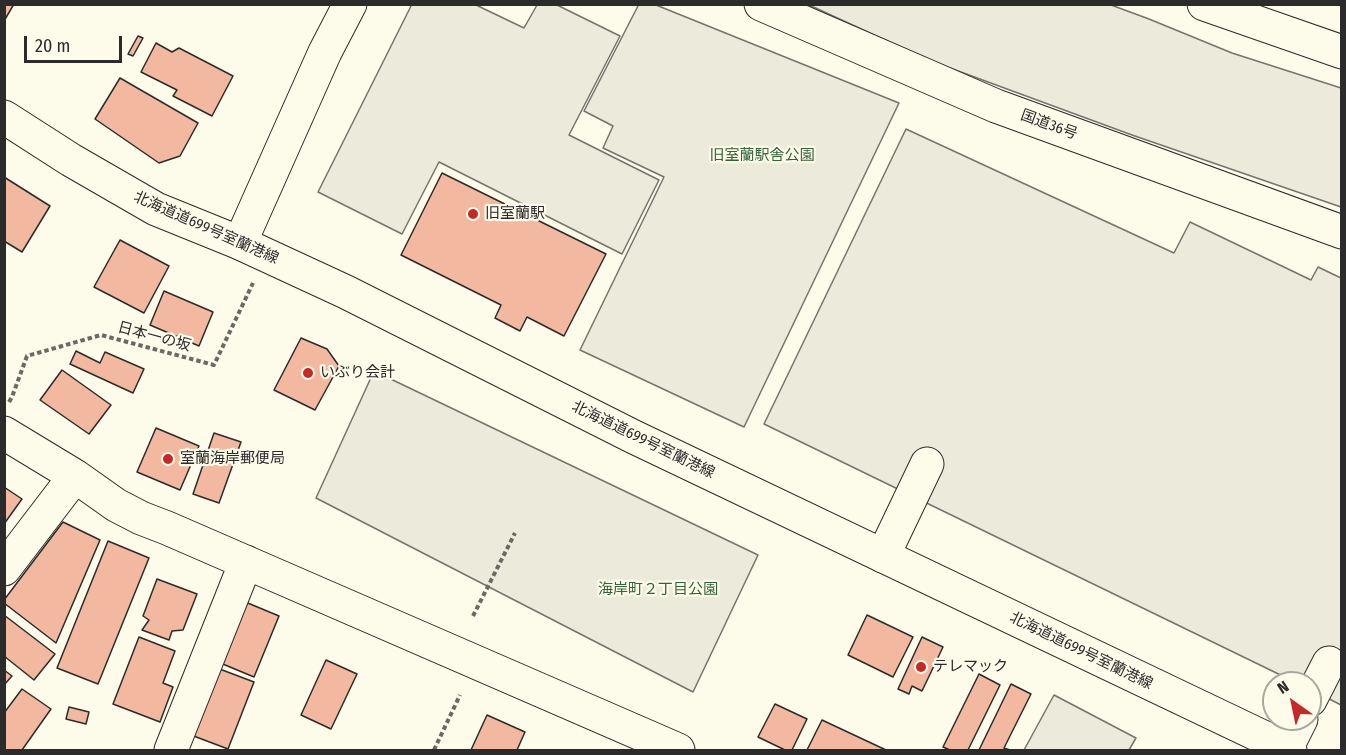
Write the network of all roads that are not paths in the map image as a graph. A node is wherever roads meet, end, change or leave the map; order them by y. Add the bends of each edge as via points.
1 (350, 4) edge
2 (761, 4) edge
3 (1204, 4) edge
4 (1341, 52) edge
5 (4, 117) edge
6 (1341, 232) edge
7 (253, 250) junction
8 (4, 433) edge
9 (927, 464) dead end
10 (75, 476) junction
11 (883, 556) junction
12 (246, 562) junction
13 (4, 569) edge
14 (1329, 663) dead end
15 (1322, 677) edge
16 (1296, 731) edge
17 (171, 750) edge
18 (678, 750) edge
19 (1288, 750) edge

1 - 7 main road via 325,52
2 - 6 main road, 国道36号 via 996,106
3 - 4 main road
5 - 7 main road, 北海道道699号室蘭港線 via 156,209
7 - 11 main road, 北海道道699号室蘭港線
8 - 10 main road
9 - 11 main road
10 - 12 main road via 141,518
10 - 13 main road
11 - 19 main road, 北海道道699号室蘭港線
12 - 17 main road
12 - 18 main road
14 - 15 main road
16 - 19 main road

